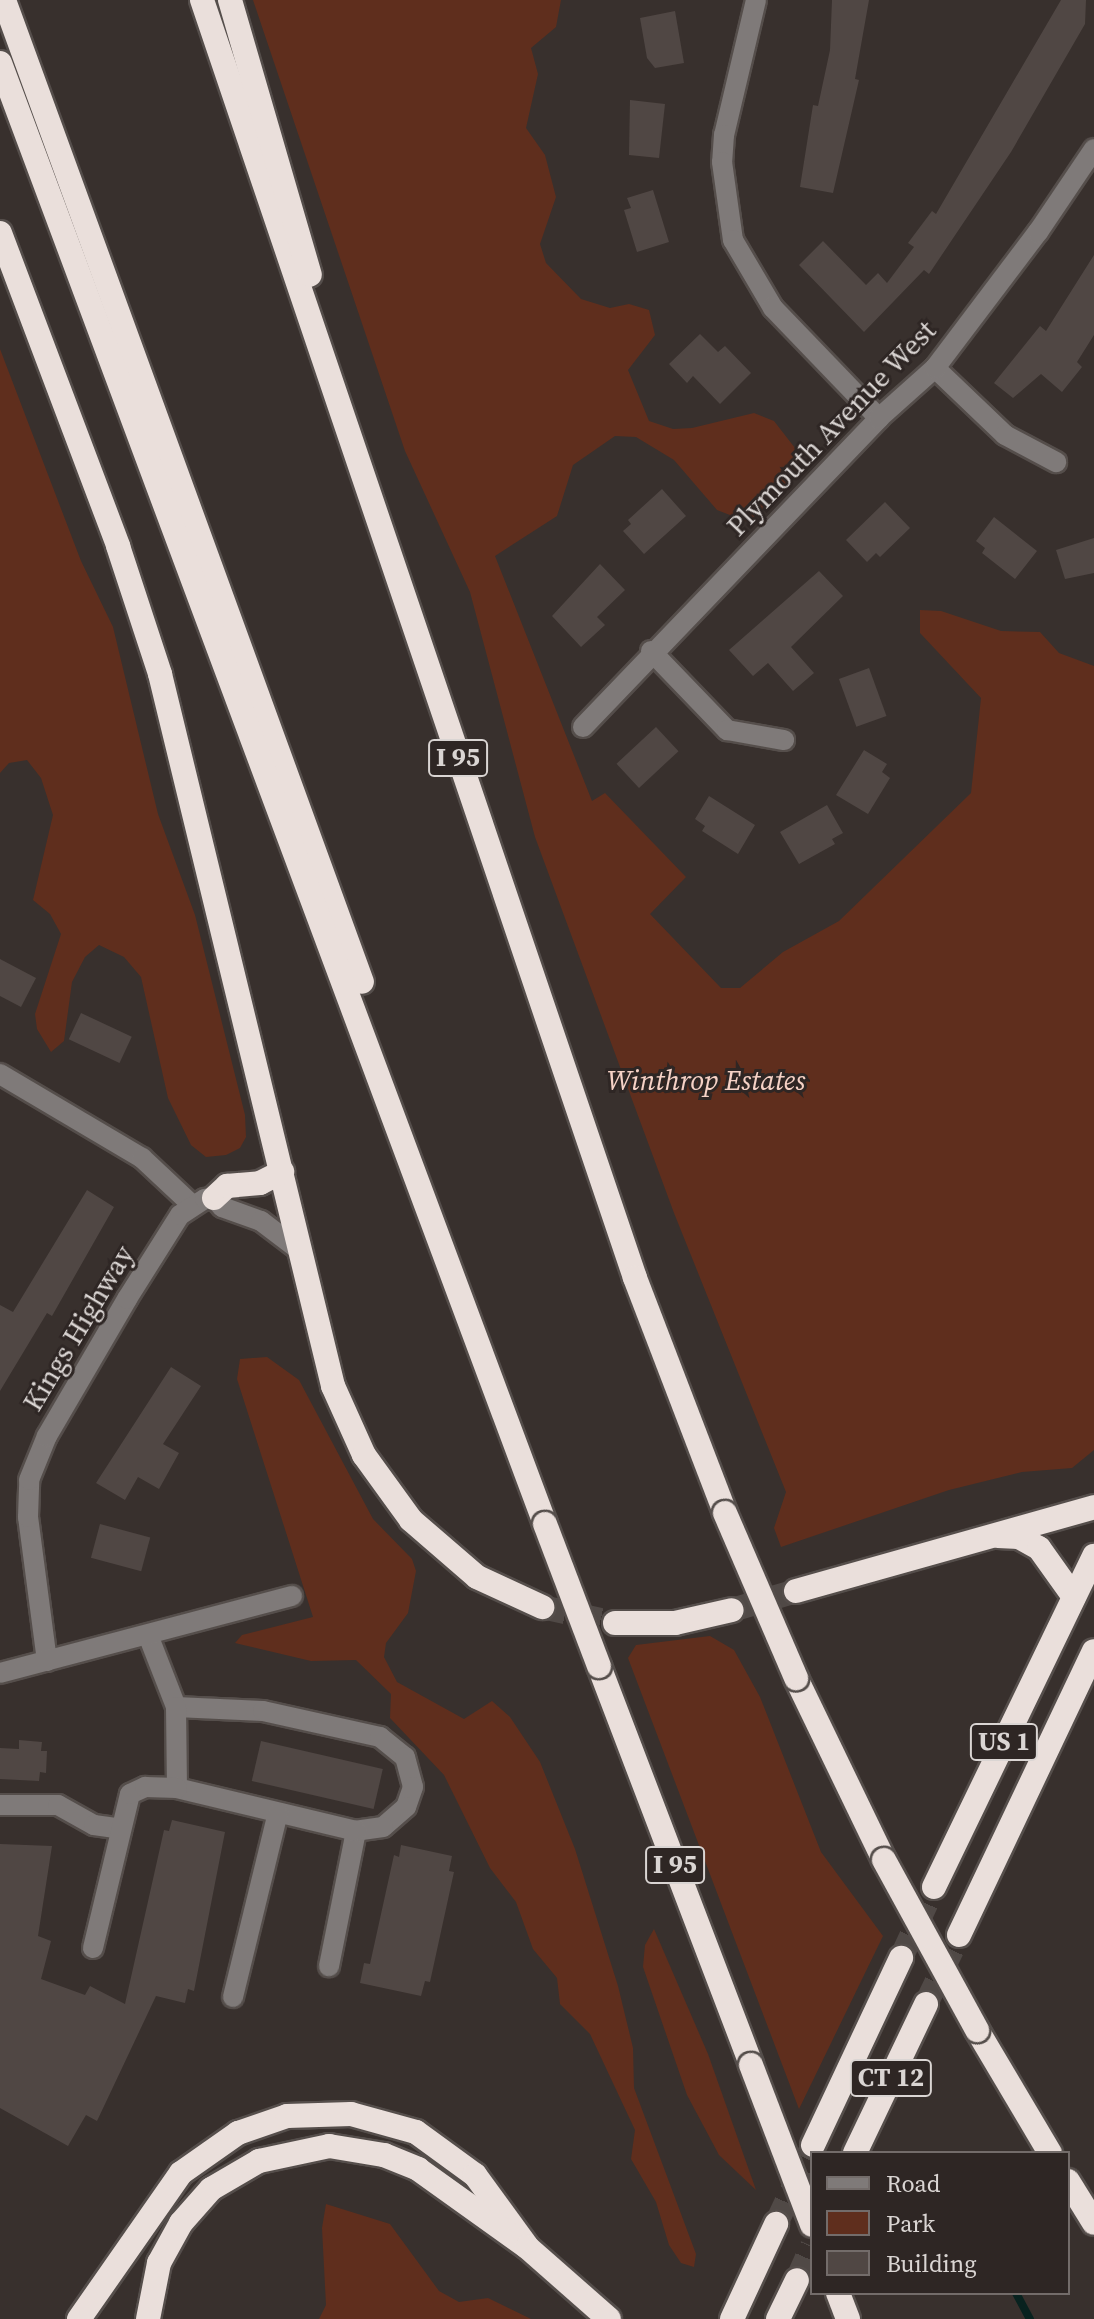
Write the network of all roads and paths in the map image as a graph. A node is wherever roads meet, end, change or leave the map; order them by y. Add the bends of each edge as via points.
1 (4, 0) edge
2 (202, 0) edge
3 (230, 0) edge
4 (756, 0) edge
5 (0, 63) edge
6 (1094, 149) edge
7 (0, 233) edge
8 (935, 368) junction
9 (879, 418) junction
10 (352, 444) junction
11 (1056, 462) dead end
12 (651, 651) junction
13 (583, 727) dead end
14 (784, 740) dead end
15 (0, 1074) edge
16 (282, 1172) junction
17 (203, 1201) junction
18 (299, 1250) junction
19 (478, 1337) junction
20 (1094, 1507) edge
21 (980, 1537) junction
22 (1094, 1556) edge
23 (796, 1591) tunnel mouth
24 (292, 1596) dead end
25 (1074, 1597) junction
26 (542, 1607) tunnel mouth
27 (732, 1610) tunnel mouth
28 (615, 1623) tunnel mouth
29 (148, 1635) junction
30 (1094, 1651) edge
31 (47, 1661) junction
32 (0, 1673) edge
33 (176, 1707) junction
34 (177, 1788) junction
35 (0, 1805) edge
36 (278, 1813) junction
37 (121, 1829) junction
38 (356, 1831) junction
39 (934, 1887) tunnel mouth
40 (959, 1935) tunnel mouth
41 (93, 1948) dead end
42 (901, 1958) tunnel mouth
43 (329, 1966) dead end
44 (233, 1997) dead end
45 (926, 2004) tunnel mouth
46 (813, 2145) dead end
47 (856, 2151) edge
48 (1049, 2151) edge
49 (1070, 2184) edge
50 (810, 2220) edge
51 (1094, 2223) edge
52 (776, 2224) tunnel mouth
53 (527, 2247) junction
54 (797, 2280) tunnel mouth
55 (839, 2295) edge
56 (79, 2319) edge
57 (148, 2319) edge
58 (609, 2319) edge
59 (732, 2319) edge
60 (778, 2319) edge
61 (848, 2319) edge

1 - 19 highway via 325,873
2 - 10 highway, I 95
3 - 10 highway via 305,253
4 - 9 street via 724,135 722,162 733,240 773,308
5 - 19 highway, I 95
6 - 8 street, Plymouth Avenue West
7 - 16 highway via 118,546 160,674
8 - 9 street, Plymouth Avenue West
8 - 11 street via 1005,435
9 - 12 street, Plymouth Avenue West
10 - 48 highway, I 95, bridge via 635,1278 725,1513 796,1678 884,1860
12 - 13 street, Plymouth Avenue West
12 - 14 street via 727,730
15 - 17 street via 142,1158
16 - 17 highway via 260,1183 227,1186
16 - 18 highway
17 - 18 street via 261,1221
17 - 31 street, Kings Highway via 177,1219 127,1299 47,1436 29,1480 28,1517
18 - 26 highway via 333,1386 383,1486 458,1562 496,1588
19 - 50 highway, I 95, bridge
20 - 21 highway
21 - 23 highway
21 - 25 highway via 1008,1535 1033,1544
22 - 25 highway, US 1
24 - 29 street
25 - 39 highway, US 1
27 - 28 highway via 675,1623
29 - 31 street
29 - 33 street
30 - 40 highway
31 - 32 street
33 - 34 street
33 - 38 street via 248,1709 390,1741 410,1766 410,1797 391,1823
34 - 36 street
34 - 37 street via 145,1787 130,1794
35 - 37 street via 58,1805 94,1825
36 - 38 street
36 - 44 street
37 - 41 street
38 - 43 street
42 - 46 highway
45 - 47 highway, CT 12
49 - 51 highway
52 - 59 highway
53 - 56 highway via 475,2175 416,2132 351,2114 287,2116 238,2133 181,2173
53 - 57 highway via 401,2162 349,2148 305,2148 240,2169 194,2206 159,2263
53 - 58 highway
54 - 60 highway
55 - 61 highway

